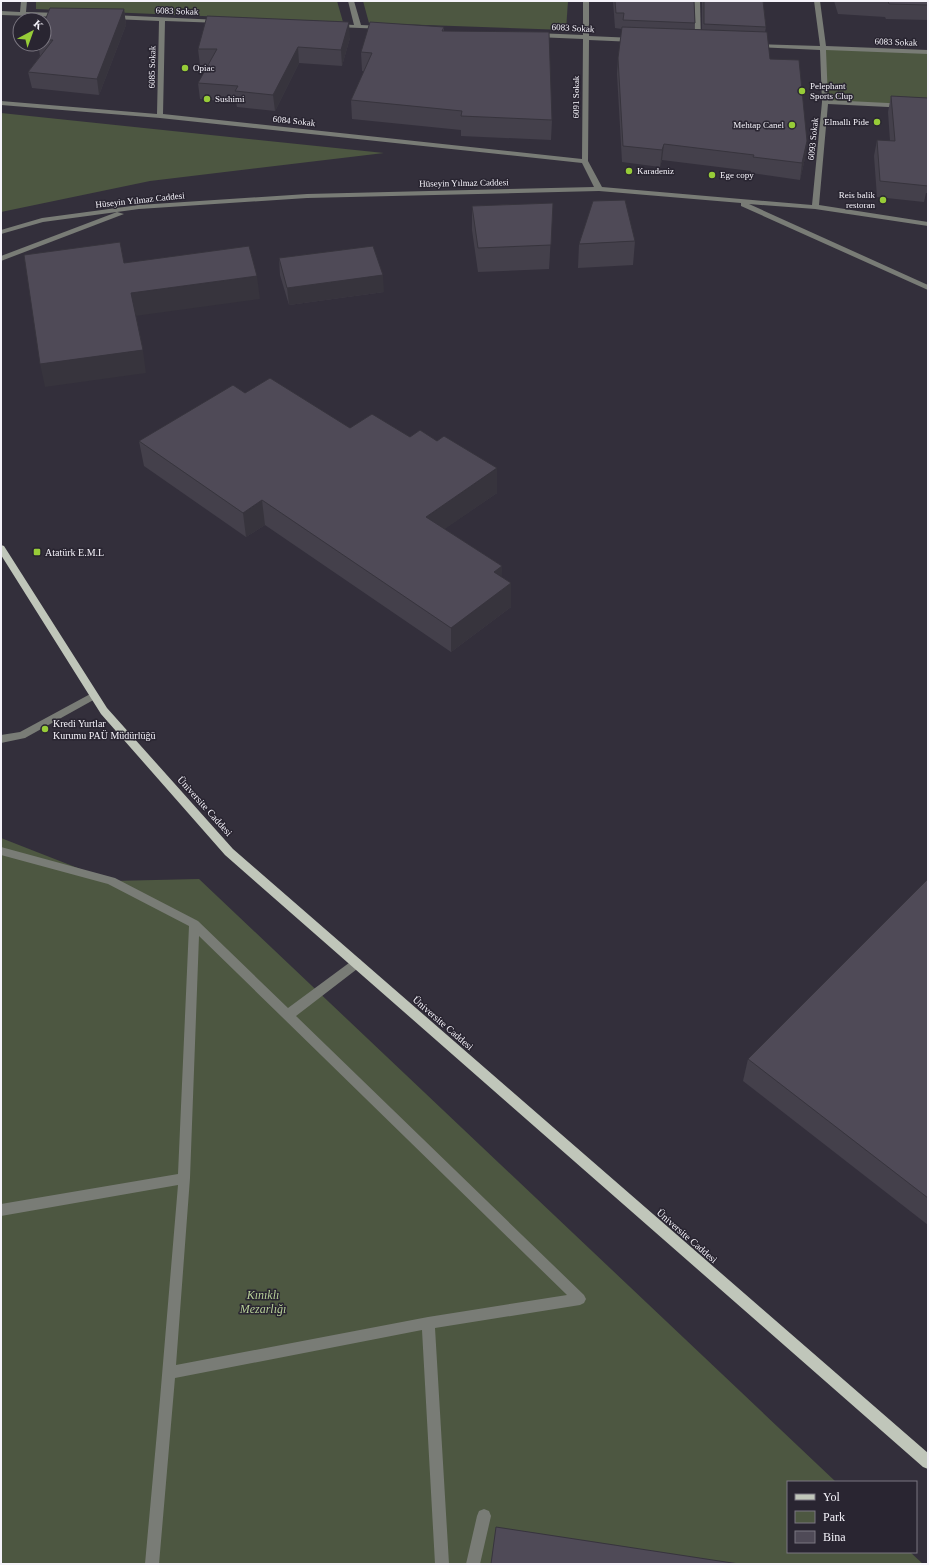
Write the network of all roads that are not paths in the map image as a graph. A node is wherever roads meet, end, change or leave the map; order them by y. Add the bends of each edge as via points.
1 (24, 1) edge
2 (350, 1) edge
3 (586, 1) edge
4 (697, 1) edge
5 (817, 1) edge
6 (23, 12) edge
7 (1, 13) edge
8 (12, 14) edge
9 (52, 15) edge
10 (70, 16) edge
11 (108, 17) edge
12 (162, 19) junction
13 (225, 22) edge
14 (326, 26) edge
15 (358, 27) junction
16 (389, 29) edge
17 (530, 35) edge
18 (585, 38) junction
19 (638, 40) edge
20 (691, 42) edge
21 (698, 42) junction
22 (706, 43) edge
23 (745, 44) edge
24 (823, 48) junction
25 (928, 52) edge
26 (826, 102) junction
27 (1, 103) edge
28 (928, 107) edge
29 (160, 116) junction
30 (585, 161) junction
31 (599, 189) junction
32 (736, 200) junction
33 (139, 207) junction
34 (815, 208) junction
35 (42, 220) junction
36 (1, 224) edge
37 (928, 224) edge
38 (1, 232) edge
39 (31, 247) junction
40 (1, 258) edge
41 (1, 263) edge
42 (928, 288) edge
43 (1, 548) edge
44 (94, 696) junction
45 (1, 739) edge
46 (1, 851) edge
47 (194, 924) junction
48 (357, 963) junction
49 (288, 1015) junction
50 (184, 1178) junction
51 (1, 1210) edge
52 (428, 1323) junction
53 (168, 1373) junction
54 (928, 1462) edge
55 (484, 1516) dead end
56 (152, 1564) edge
57 (442, 1564) edge
58 (473, 1564) edge

1 - 6 street
2 - 15 street
3 - 18 street, 6091 Sokak
4 - 21 street
5 - 24 street, 6093 Sokak
7 - 8 street
9 - 10 street
11 - 12 street, 6083 Sokak
12 - 13 street, 6083 Sokak
12 - 29 street, 6085 Sokak
14 - 15 street
15 - 16 street
17 - 18 street, 6083 Sokak
18 - 19 street, 6083 Sokak
18 - 30 street, 6091 Sokak
20 - 21 street
21 - 22 street
23 - 24 street, 6083 Sokak
24 - 25 street, 6083 Sokak
24 - 26 street, 6093 Sokak
26 - 28 street
26 - 34 street, 6093 Sokak
27 - 29 street, 6084 Sokak
29 - 30 street, 6084 Sokak
30 - 31 street, 6091 Sokak
31 - 32 street, Hüseyin Yılmaz Caddesi
31 - 33 street, Hüseyin Yılmaz Caddesi via 307,196
32 - 34 street, Hüseyin Yılmaz Caddesi
32 - 42 street
33 - 35 street, Hüseyin Yılmaz Caddesi
33 - 39 street
34 - 37 street, Hüseyin Yılmaz Caddesi
35 - 36 street
35 - 38 street, Hüseyin Yılmaz Caddesi
39 - 40 street
39 - 41 street
43 - 44 main road, Üniversite Caddesi
44 - 45 street via 22,735
44 - 48 main road, Üniversite Caddesi via 104,711 229,852
46 - 47 street via 111,881
47 - 49 street
47 - 50 street
48 - 49 street
48 - 54 main road, Üniversite Caddesi
49 - 52 street via 580,1299
50 - 51 street
50 - 53 street
52 - 53 street
52 - 57 street
53 - 56 street
55 - 58 street

